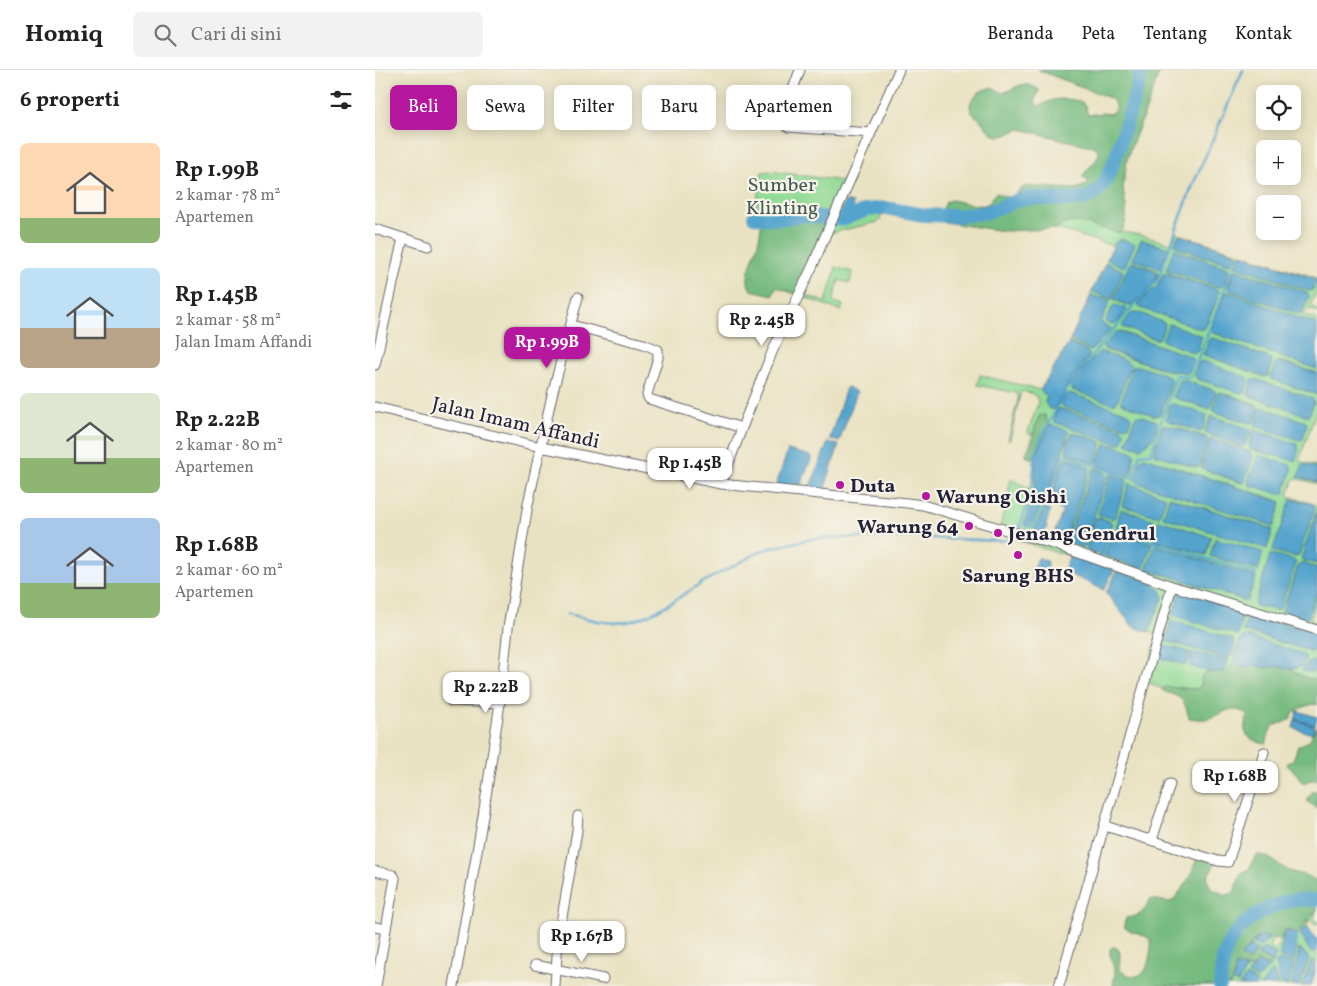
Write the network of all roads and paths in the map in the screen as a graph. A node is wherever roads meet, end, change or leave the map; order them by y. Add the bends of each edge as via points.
1 (800, 70) edge
2 (899, 70) edge
3 (871, 133) junction
4 (375, 229) edge
5 (403, 238) junction
6 (428, 246) dead end
7 (578, 297) dead end
8 (571, 325) junction
9 (375, 365) edge
10 (375, 407) edge
11 (742, 428) junction
12 (541, 447) junction
13 (721, 484) junction
14 (1172, 586) junction
15 (1317, 630) edge
16 (451, 701) dead end
17 (499, 703) junction
18 (1264, 752) dead end
19 (1170, 784) dead end
20 (578, 816) dead end
21 (1105, 826) junction
22 (1152, 840) junction
23 (375, 871) edge
24 (375, 926) edge
25 (386, 929) junction
26 (535, 965) dead end
27 (556, 969) junction
28 (603, 980) dead end
29 (376, 986) edge
30 (454, 986) edge
31 (555, 986) edge
32 (1059, 986) edge

1 - 3 street via 783,116 784,125
2 - 3 street
3 - 11 street via 773,350
4 - 5 street
5 - 6 street
5 - 9 street
7 - 8 street
8 - 11 street via 657,350 658,358 647,395 649,399
8 - 12 street
10 - 12 street, Jalan Imam Affandi
11 - 13 street
12 - 13 street, Jalan Imam Affandi
12 - 17 street via 518,564
13 - 14 street, Jalan Imam Affandi via 907,503 943,511 1057,545
14 - 15 street, Jalan Imam Affandi
14 - 21 street
16 - 17 street
17 - 30 street
18 - 22 street via 1227,862
19 - 22 street
20 - 27 street
21 - 22 street
21 - 32 street
23 - 25 street via 395,878
24 - 25 street
25 - 29 street
26 - 27 street
27 - 28 street
27 - 31 street

